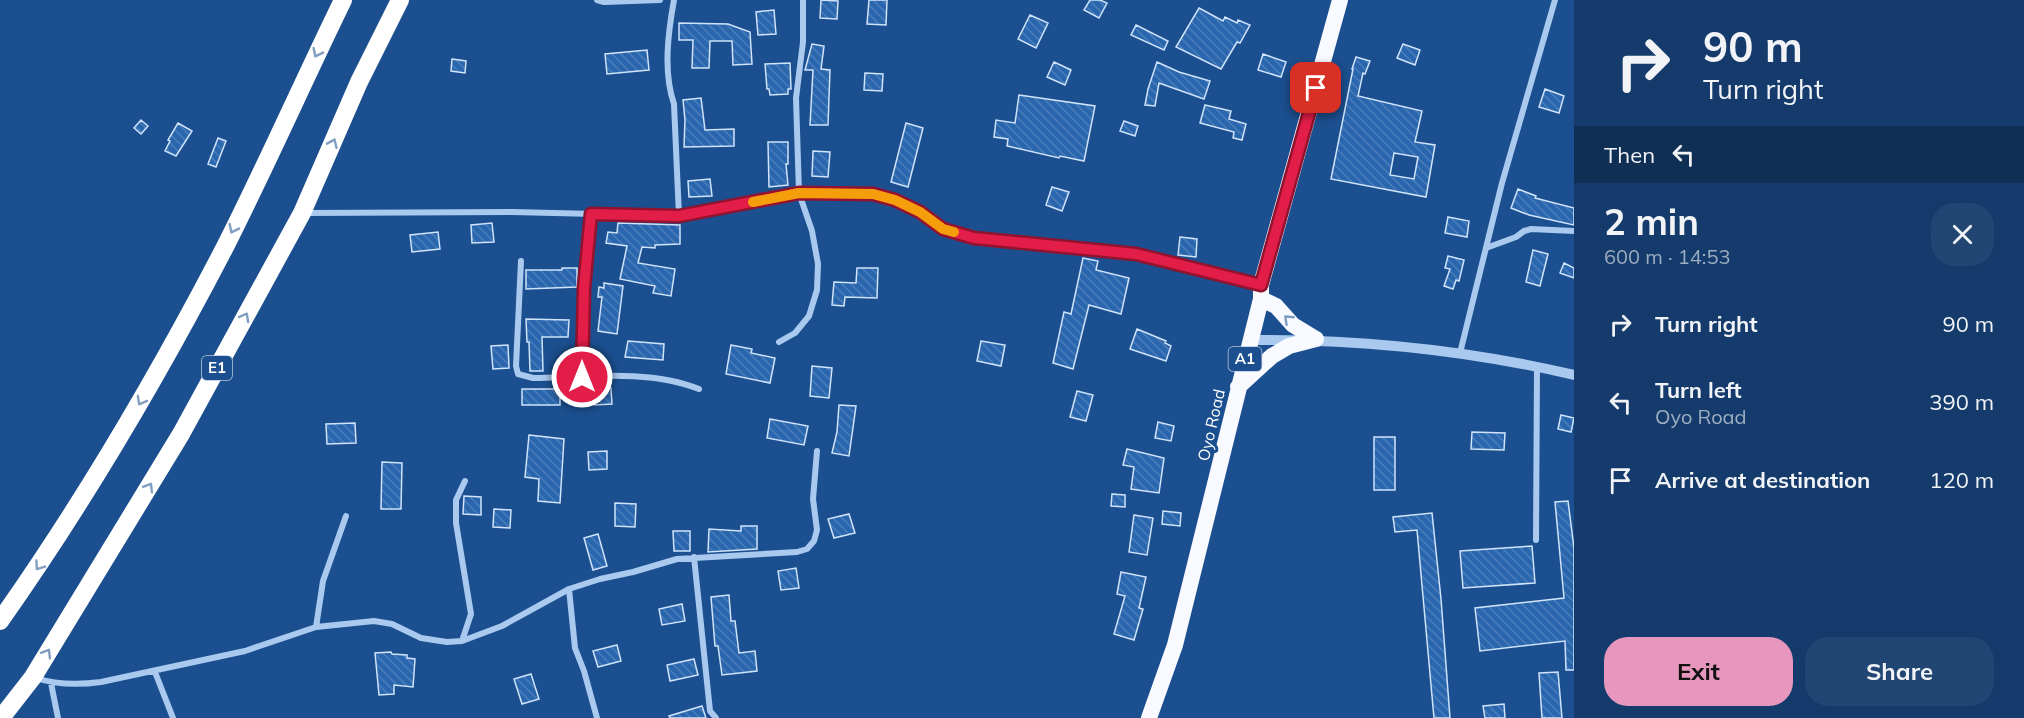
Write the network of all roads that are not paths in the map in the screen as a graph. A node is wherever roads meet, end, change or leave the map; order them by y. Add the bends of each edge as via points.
1 (343, 0) edge
2 (400, 0) edge
3 (597, 0) edge
4 (660, 0) edge
5 (674, 0) edge
6 (803, 0) edge
7 (1340, 0) edge
8 (1555, 0) edge
9 (799, 193) junction
10 (302, 213) junction
11 (591, 214) junction
12 (679, 216) junction
13 (1574, 231) edge
14 (1486, 248) junction
15 (521, 261) dead end
16 (1261, 292) junction
17 (1316, 339) junction
18 (1249, 340) junction
19 (779, 342) dead end
20 (1460, 353) junction
21 (1538, 366) junction
22 (1574, 375) edge
23 (582, 377) junction
24 (1238, 387) junction
25 (699, 389) dead end
26 (817, 451) dead end
27 (465, 482) dead end
28 (346, 516) dead end
29 (1536, 540) dead end
30 (694, 557) junction
31 (568, 589) junction
32 (0, 621) edge
33 (316, 627) junction
34 (462, 641) junction
35 (155, 672) junction
36 (33, 677) junction
37 (51, 683) junction
38 (2, 718) edge
39 (58, 718) edge
40 (173, 718) edge
41 (597, 718) edge
42 (716, 718) edge
43 (1149, 718) edge

1 -> 32 highway via 225,246 138,408 48,554
10 -> 2 highway, E1
3 - 4 street
5 - 12 street via 668,65 674,104
6 - 9 street via 804,42 796,98
7 - 16 highway, Oyo Road / A1
8 - 14 street
9 - 12 street
9 - 16 street via 873,194 920,212 943,229 974,238 1136,254
9 - 19 street via 812,231 818,264 817,290 809,316 795,333
10 - 11 street
36 -> 10 highway, E1 via 181,434
11 - 12 street
11 - 23 street
13 - 14 street via 1531,229
14 - 20 street
15 - 23 street via 518,374 533,378
17 -> 16 highway via 1293,325
16 - 18 highway, Oyo Road / A1
17 - 18 street
17 - 20 street
17 - 24 highway via 1289,346 1272,356
18 - 24 highway, Oyo Road / A1
20 - 21 street
21 - 22 street
21 - 29 street
23 - 25 street via 644,377 680,381
24 - 43 highway, Oyo Road / A1 via 1174,645
26 - 30 street via 813,498 817,530 807,549
27 - 34 street via 456,500 456,523 471,614
28 - 33 street via 324,581
30 - 31 street
30 - 42 street via 710,711
31 - 34 street via 502,627
31 - 41 street via 575,648
33 - 34 street via 374,621 392,624 421,638
33 - 35 street via 245,651
35 - 37 street via 85,684
35 - 40 street
36 - 37 street
36 - 38 highway, E1
37 - 39 street

